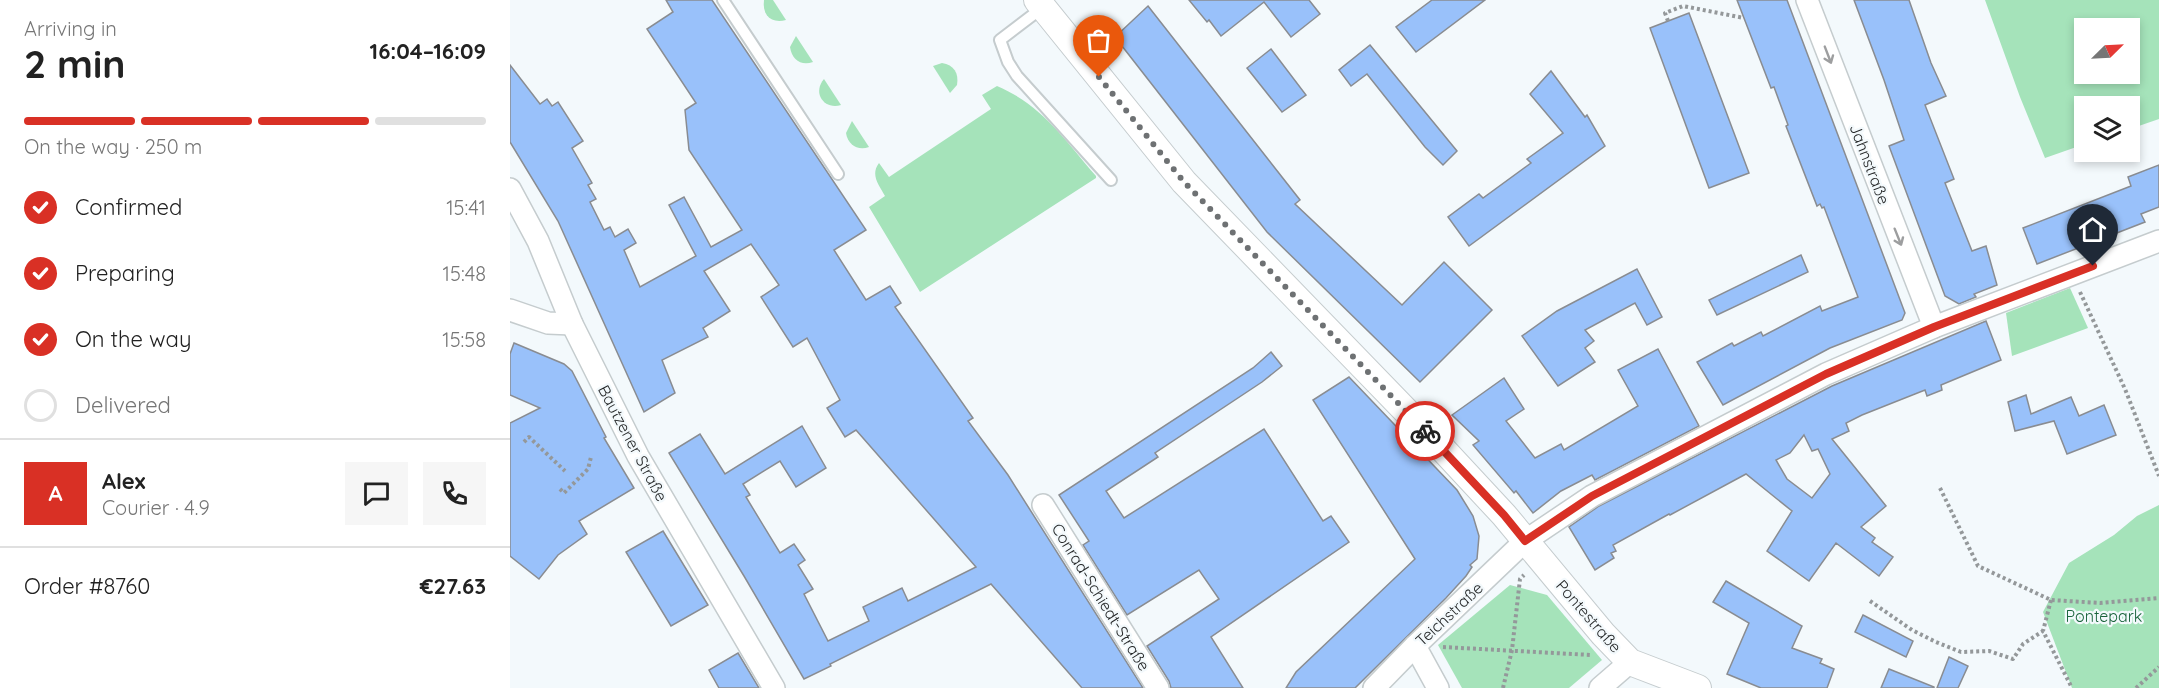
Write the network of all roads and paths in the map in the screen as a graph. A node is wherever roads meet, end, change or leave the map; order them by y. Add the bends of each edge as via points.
1 (723, 0) edge
2 (1807, 0) edge
3 (1042, 2) edge
4 (1744, 18) dead end
5 (1668, 21) dead end
6 (838, 174) dead end
7 (1111, 180) dead end
8 (510, 189) edge
9 (2159, 241) edge
10 (2071, 274) junction
11 (510, 310) edge
12 (572, 324) junction
13 (1934, 327) junction
14 (526, 443) dead end
15 (591, 457) dead end
16 (565, 471) dead end
17 (2159, 476) edge
18 (1940, 488) dead end
19 (560, 489) dead end
20 (1043, 505) dead end
21 (1518, 548) junction
22 (2159, 598) edge
23 (2050, 600) junction
24 (1870, 601) dead end
25 (2043, 630) junction
26 (1512, 650) junction
27 (1419, 653) junction
28 (2159, 667) edge
29 (1615, 675) edge
30 (774, 688) edge
31 (1158, 688) edge
32 (1374, 688) edge
33 (1438, 688) edge
34 (1503, 688) edge
35 (1698, 688) edge
36 (2072, 688) edge
37 (2136, 688) edge

1 - 6 lane
2 -> 13 street, Jahnstraße
3 - 7 lane via 1000,40 1008,62
3 - 21 street, Pontestraße via 1184,182 1504,515
4 - 5 path via 1683,6 1665,13
8 - 12 street, Bautzener Straße via 538,241
9 - 10 street, Teichstraße
10 - 13 street, Teichstraße
10 - 17 path via 2125,389
11 - 12 street via 548,323
12 - 30 street, Bautzener Straße via 638,456
13 - 21 street, Teichstraße via 1826,374 1592,496
14 - 16 path via 529,437
15 - 19 path via 588,469 564,493
18 - 23 path via 1978,566
20 - 31 street, Conrad-Schiedt-Straße
21 - 26 path via 1527,572 1520,579
21 - 27 street, Teichstraße
21 - 29 street, Pontestraße via 1603,634
22 - 23 path via 2100,603
23 - 25 path
24 - 25 path via 1912,630 1961,652 1989,651 2013,659 2023,644
25 - 36 path
26 - 27 path via 1441,646
26 - 29 path via 1591,655
26 - 34 path
27 - 32 street, Teichstraße
27 - 33 street
28 - 37 path
29 - 35 street, Pontestraße

